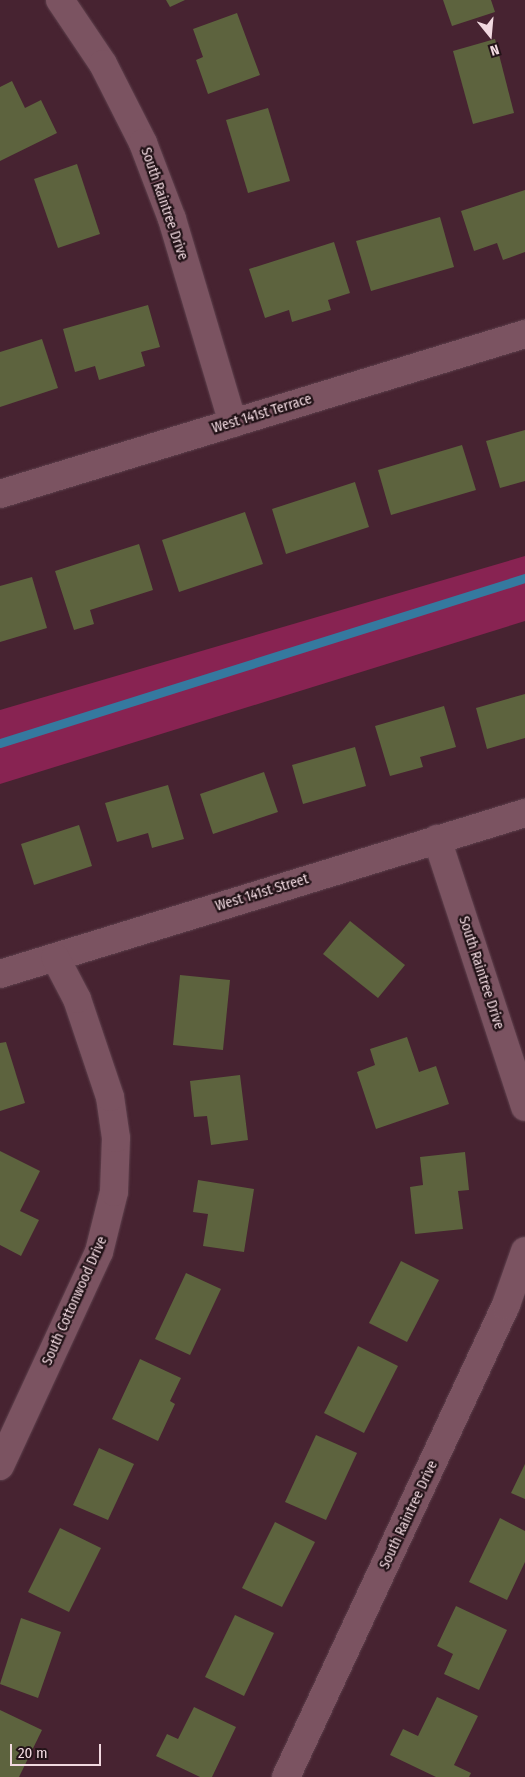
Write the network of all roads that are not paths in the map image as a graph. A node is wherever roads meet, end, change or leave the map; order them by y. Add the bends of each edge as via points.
1 (60, 0) edge
2 (525, 334) edge
3 (233, 422) junction
4 (0, 494) edge
5 (525, 813) edge
6 (437, 840) junction
7 (55, 957) junction
8 (0, 974) edge
9 (525, 1107) edge
10 (525, 1251) edge
11 (0, 1466) edge
12 (286, 1777) edge

1 - 3 street, South Raintree Drive via 103,64 143,143 172,219
2 - 3 street, West 141st Terrace
3 - 4 street, West 141st Terrace
5 - 6 street, West 141st Street
6 - 7 street, West 141st Street
6 - 9 street, South Raintree Drive
7 - 8 street, West 141st Street
7 - 11 street, South Cottonwood Drive via 77,999 110,1096 116,1138 114,1192 99,1252
10 - 12 street, South Raintree Drive via 506,1305

